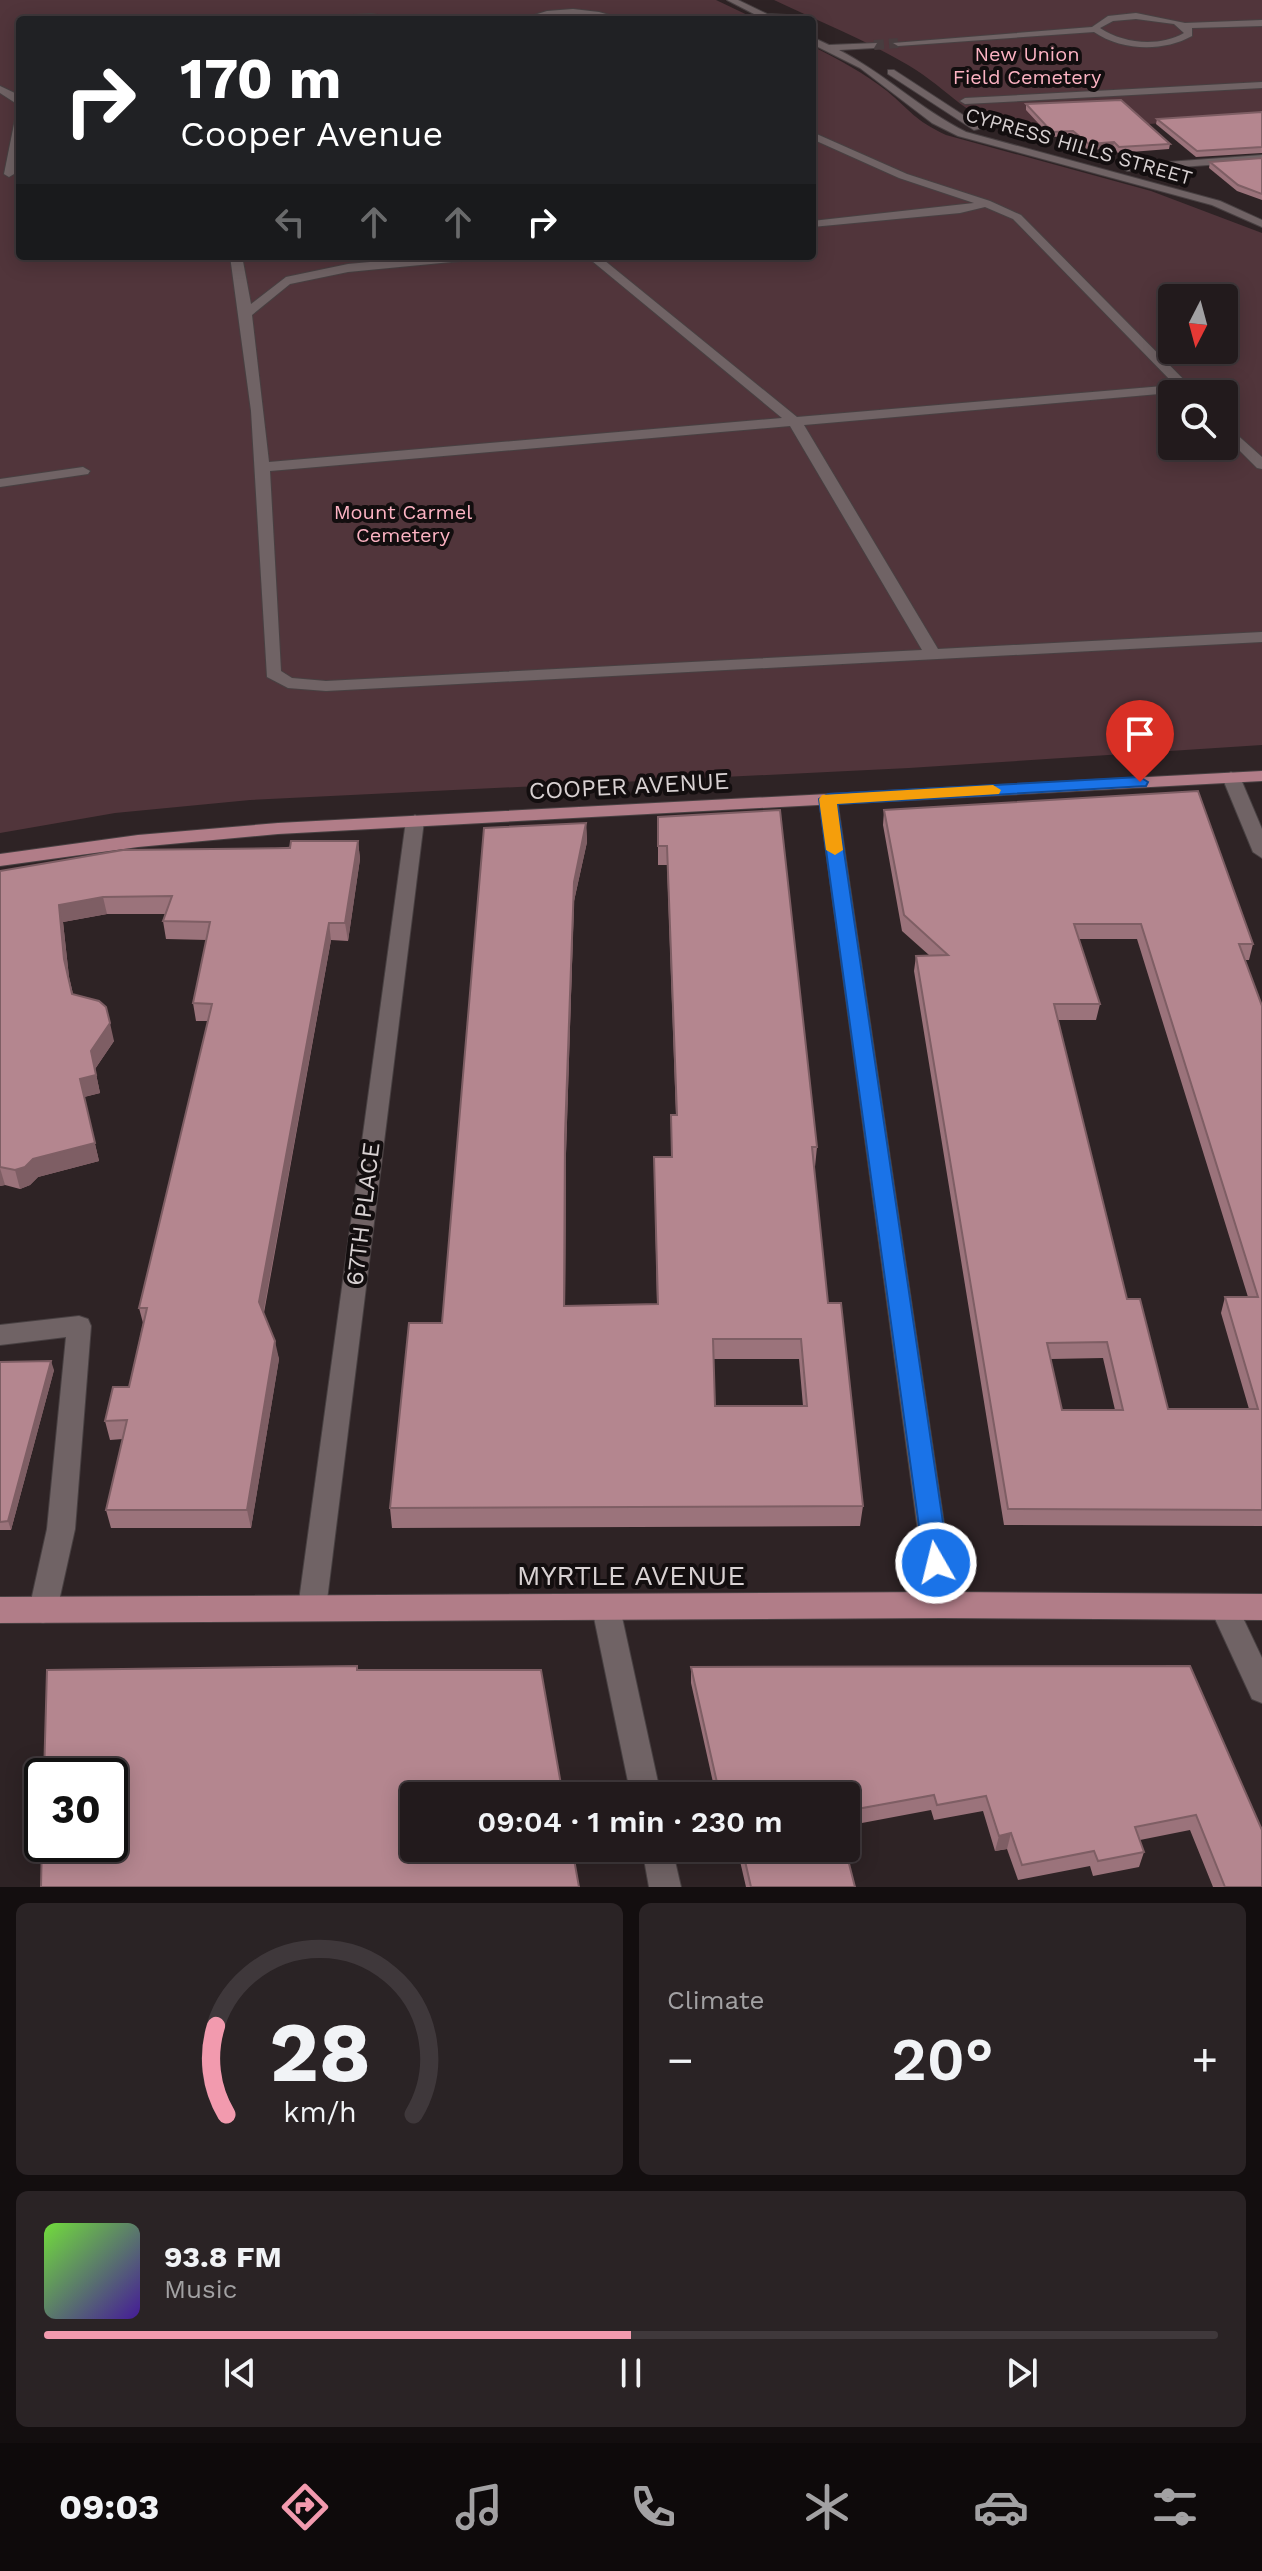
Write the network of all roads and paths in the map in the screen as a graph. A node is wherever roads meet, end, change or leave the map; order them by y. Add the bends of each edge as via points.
1 (731, 0) edge
2 (754, 0) edge
3 (783, 15) joint
4 (550, 16) edge
5 (606, 16) edge
6 (764, 16) edge
7 (780, 16) edge
8 (1262, 23) edge
9 (1185, 26) junction
10 (1096, 29) junction
11 (816, 31) edge
12 (816, 42) edge
13 (898, 43) tunnel mouth
14 (874, 45) tunnel mouth
15 (849, 46) junction
16 (828, 48) junction
17 (1262, 85) edge
18 (965, 101) dead end
19 (16, 132) edge
20 (816, 137) edge
21 (1262, 158) edge
22 (1127, 168) junction
23 (4, 172) edge
24 (986, 203) junction
25 (1262, 211) edge
26 (816, 224) edge
27 (1262, 224) edge
28 (239, 260) edge
29 (431, 260) edge
30 (597, 260) edge
31 (253, 280) junction
32 (286, 281) junction
33 (247, 313) junction
34 (1177, 380) edge
35 (1158, 393) edge
36 (795, 422) junction
37 (1238, 441) edge
38 (1262, 465) edge
39 (262, 467) junction
40 (83, 471) dead end
41 (0, 483) edge
42 (1262, 637) edge
43 (933, 655) junction
44 (1262, 776) edge
45 (1231, 777) junction
46 (828, 799) junction
47 (415, 821) junction
48 (1262, 852) edge
49 (0, 860) edge
50 (0, 1335) edge
51 (942, 1605) junction
52 (1262, 1607) edge
53 (312, 1608) junction
54 (606, 1608) junction
55 (1224, 1608) junction
56 (0, 1610) edge
57 (43, 1610) junction
58 (1262, 1689) edge
59 (643, 1782) edge
60 (660, 1862) edge
61 (665, 1887) edge

1 - 6 street
2 - 3 street
3 - 7 street
4 - 5 street
8 - 9 street
9 - 10 street via 1165,19 1122,17 1101,21
9 - 10 street via 1189,34 1184,38 1162,43 1121,40
10 - 13 street
11 - 15 street, CYPRESS HILLS STREET
12 - 16 street, CYPRESS HILLS STREET
14 - 15 street
15 - 16 street
15 - 22 street, CYPRESS HILLS STREET via 981,130
16 - 27 street, CYPRESS HILLS STREET via 962,134 1216,203
17 - 18 street
19 - 23 street
20 - 24 street via 903,176
21 - 22 street
22 - 25 street, CYPRESS HILLS STREET
24 - 26 street
24 - 34 street via 1017,217
28 - 31 street
29 - 32 street
30 - 36 street
31 - 32 street
31 - 33 street
32 - 33 street
33 - 39 street
35 - 36 street
36 - 39 street
36 - 43 street
37 - 38 street
39 - 43 street via 273,673 288,683 326,686
40 - 41 street
42 - 43 street
44 - 45 main road, COOPER AVENUE
45 - 46 main road, COOPER AVENUE
45 - 48 street
46 - 47 main road, COOPER AVENUE
46 - 51 street
47 - 49 main road, COOPER AVENUE via 194,836
47 - 53 street, 67TH PLACE
50 - 57 street via 79,1326 61,1529
51 - 54 main road, MYRTLE AVENUE
51 - 55 main road, MYRTLE AVENUE
52 - 55 main road, MYRTLE AVENUE
53 - 54 main road, MYRTLE AVENUE
53 - 57 main road, MYRTLE AVENUE
54 - 59 street
55 - 58 street
56 - 57 main road, MYRTLE AVENUE
60 - 61 street

